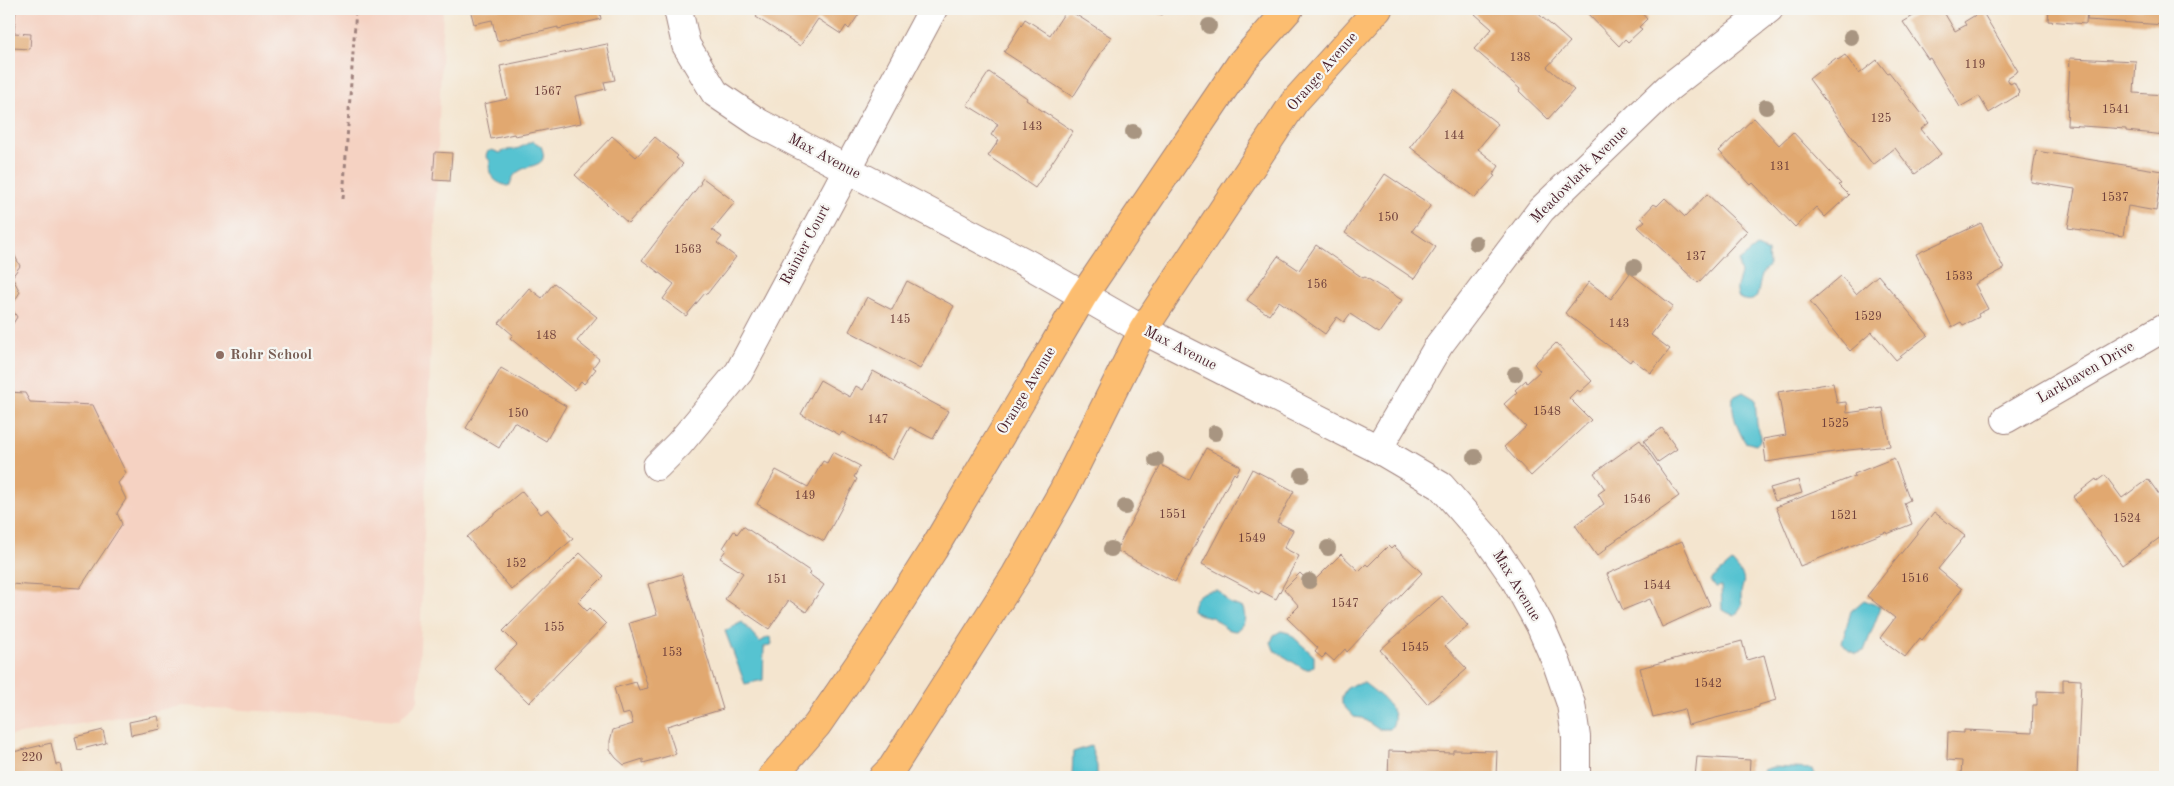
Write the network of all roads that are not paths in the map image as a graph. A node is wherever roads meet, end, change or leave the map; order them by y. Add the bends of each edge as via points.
1 (678, 9) edge
2 (933, 9) edge
3 (1289, 9) edge
4 (1378, 9) edge
5 (1769, 9) edge
6 (846, 168) junction
7 (1083, 296) junction
8 (2165, 327) edge
9 (1143, 330) junction
10 (2006, 419) dead end
11 (1378, 449) junction
12 (656, 466) dead end
13 (772, 777) edge
14 (883, 777) edge
15 (1576, 777) edge

1 - 6 street, Max Avenue via 686,45 715,93 760,123
2 - 6 street, Rainier Court
3 - 7 main road, Orange Avenue via 1241,63
4 - 9 main road, Orange Avenue via 1295,101
5 - 11 street, Meadowlark Avenue via 1668,88 1541,210 1440,345
6 - 7 street, Max Avenue
6 - 12 street, Rainier Court via 739,372 679,444
7 - 9 street, Max Avenue
7 - 13 main road, Orange Avenue via 879,635 817,725
8 - 10 street, Larkhaven Drive
9 - 11 street, Max Avenue
9 - 14 main road, Orange Avenue via 1063,491 1016,574
11 - 15 street, Max Avenue via 1442,486 1488,540 1518,584 1540,625 1571,704 1576,736

